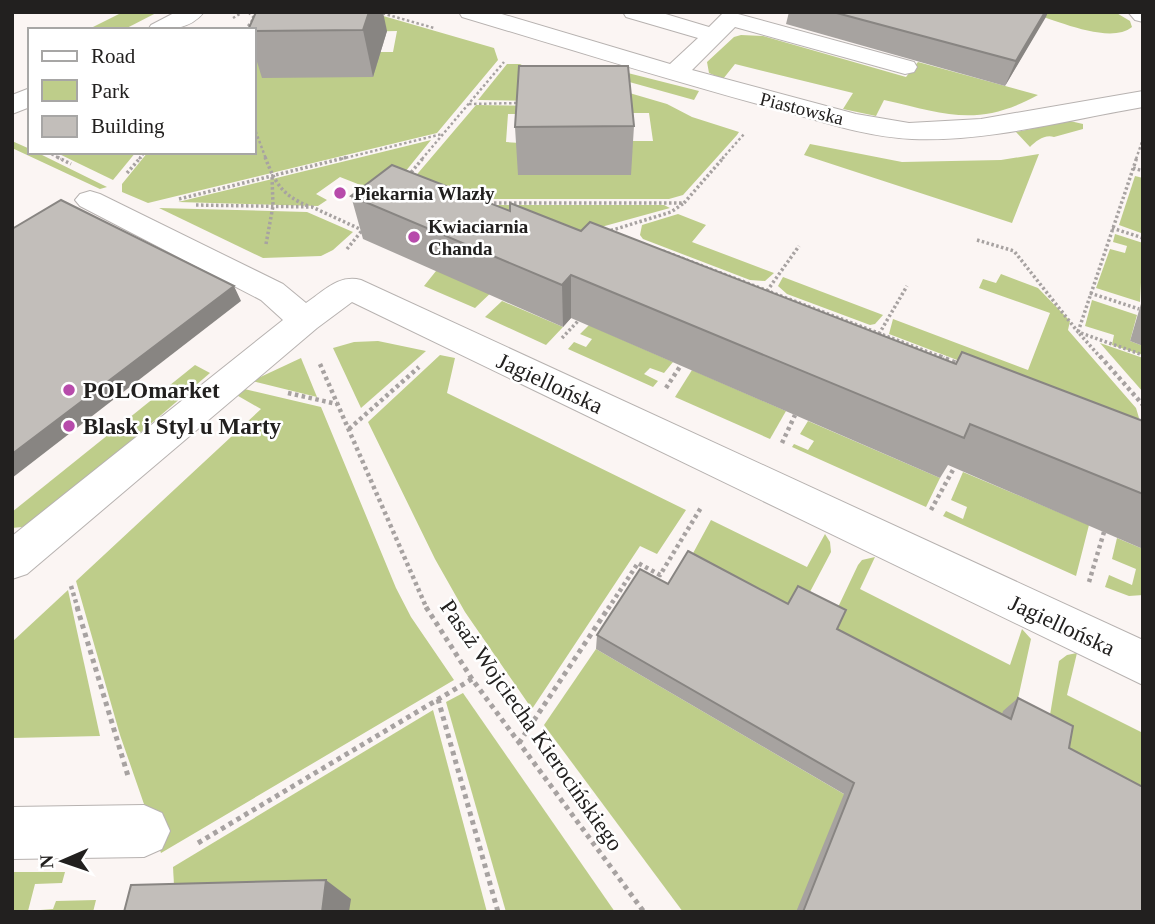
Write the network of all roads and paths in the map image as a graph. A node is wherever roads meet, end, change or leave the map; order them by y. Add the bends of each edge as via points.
1 (193, 12) edge
2 (248, 12) edge
3 (470, 12) edge
4 (634, 12) edge
5 (251, 21) junction
6 (264, 21) edge
7 (728, 22) edge
8 (163, 28) edge
9 (246, 28) edge
10 (511, 54) dead end
11 (905, 67) dead end
12 (674, 74) junction
13 (28, 97) edge
14 (1143, 99) edge
15 (522, 103) edge
16 (469, 104) junction
17 (12, 106) edge
18 (751, 125) dead end
19 (256, 132) edge
20 (443, 134) junction
21 (1143, 138) edge
22 (1133, 169) junction
23 (1143, 171) edge
24 (272, 176) junction
25 (402, 183) edge
26 (481, 203) edge
27 (684, 203) junction
28 (160, 204) junction
29 (273, 206) junction
30 (102, 207) joint
31 (313, 207) junction
32 (370, 221) edge
33 (1112, 228) junction
34 (362, 230) junction
35 (610, 230) junction
36 (597, 234) edge
37 (622, 235) edge
38 (1143, 238) edge
39 (977, 240) dead end
40 (799, 246) dead end
41 (658, 249) edge
42 (344, 253) dead end
43 (907, 286) dead end
44 (767, 290) junction
45 (272, 292) junction
46 (1090, 293) junction
47 (1139, 309) dead end
48 (305, 320) junction
49 (578, 321) edge
50 (1078, 332) junction
51 (879, 334) junction
52 (453, 337) junction
53 (560, 341) dead end
54 (1143, 355) edge
55 (681, 365) edge
56 (967, 367) edge
57 (659, 398) dead end
58 (1143, 405) edge
59 (795, 415) dead end
60 (349, 429) junction
61 (778, 450) dead end
62 (727, 467) junction
63 (954, 468) edge
64 (928, 516) dead end
65 (1104, 532) dead end
66 (13, 562) edge
67 (1088, 585) dead end
68 (71, 586) dead end
69 (1143, 663) edge
70 (472, 679) junction
71 (438, 699) junction
72 (519, 743) junction
73 (12, 833) edge
74 (167, 839) junction
75 (498, 912) edge
76 (644, 912) edge

1 - 8 street
2 - 5 path via 254,18
3 - 12 street, Piastowska
4 - 7 street
5 - 6 path
5 - 9 path
7 - 11 street
7 - 12 street
10 - 16 path
12 - 14 street, Piastowska via 867,125 907,130 1019,122
13 - 17 street
15 - 16 path
16 - 20 path
18 - 27 path
19 - 24 path
20 - 24 path
20 - 25 path
21 - 22 path
22 - 23 path
22 - 33 path
24 - 28 path
24 - 29 path
24 - 31 path via 288,198
26 - 27 path
27 - 35 path via 671,212
28 - 29 path
28 - 30 path
29 - 31 path
29 - 45 path via 263,258
30 - 45 street
31 - 34 path
32 - 34 path
33 - 38 path
33 - 46 path
34 - 42 path
35 - 36 path
35 - 37 path
39 - 50 path via 1014,251
40 - 44 path
41 - 44 path
43 - 51 path
44 - 51 path
45 - 48 street
46 - 47 path
46 - 50 path
48 - 52 street, Jagiellońska via 350,288
48 - 60 path, Pasaż Wojciecha Kierocińskiego
48 - 66 street, Jagiellońska
49 - 53 path
50 - 54 path
50 - 58 path
51 - 56 path
52 - 60 path
52 - 62 street, Jagiellońska
55 - 57 path
59 - 61 path
60 - 70 path, Pasaż Wojciecha Kierocińskiego via 430,617
62 - 69 street, Jagiellońska
62 - 72 path via 660,575 638,563
63 - 64 path
65 - 67 path
68 - 74 path
70 - 71 path
70 - 72 path, Pasaż Wojciecha Kierocińskiego
71 - 74 path
71 - 75 path
72 - 76 path, Pasaż Wojciecha Kierocińskiego
73 - 74 street

